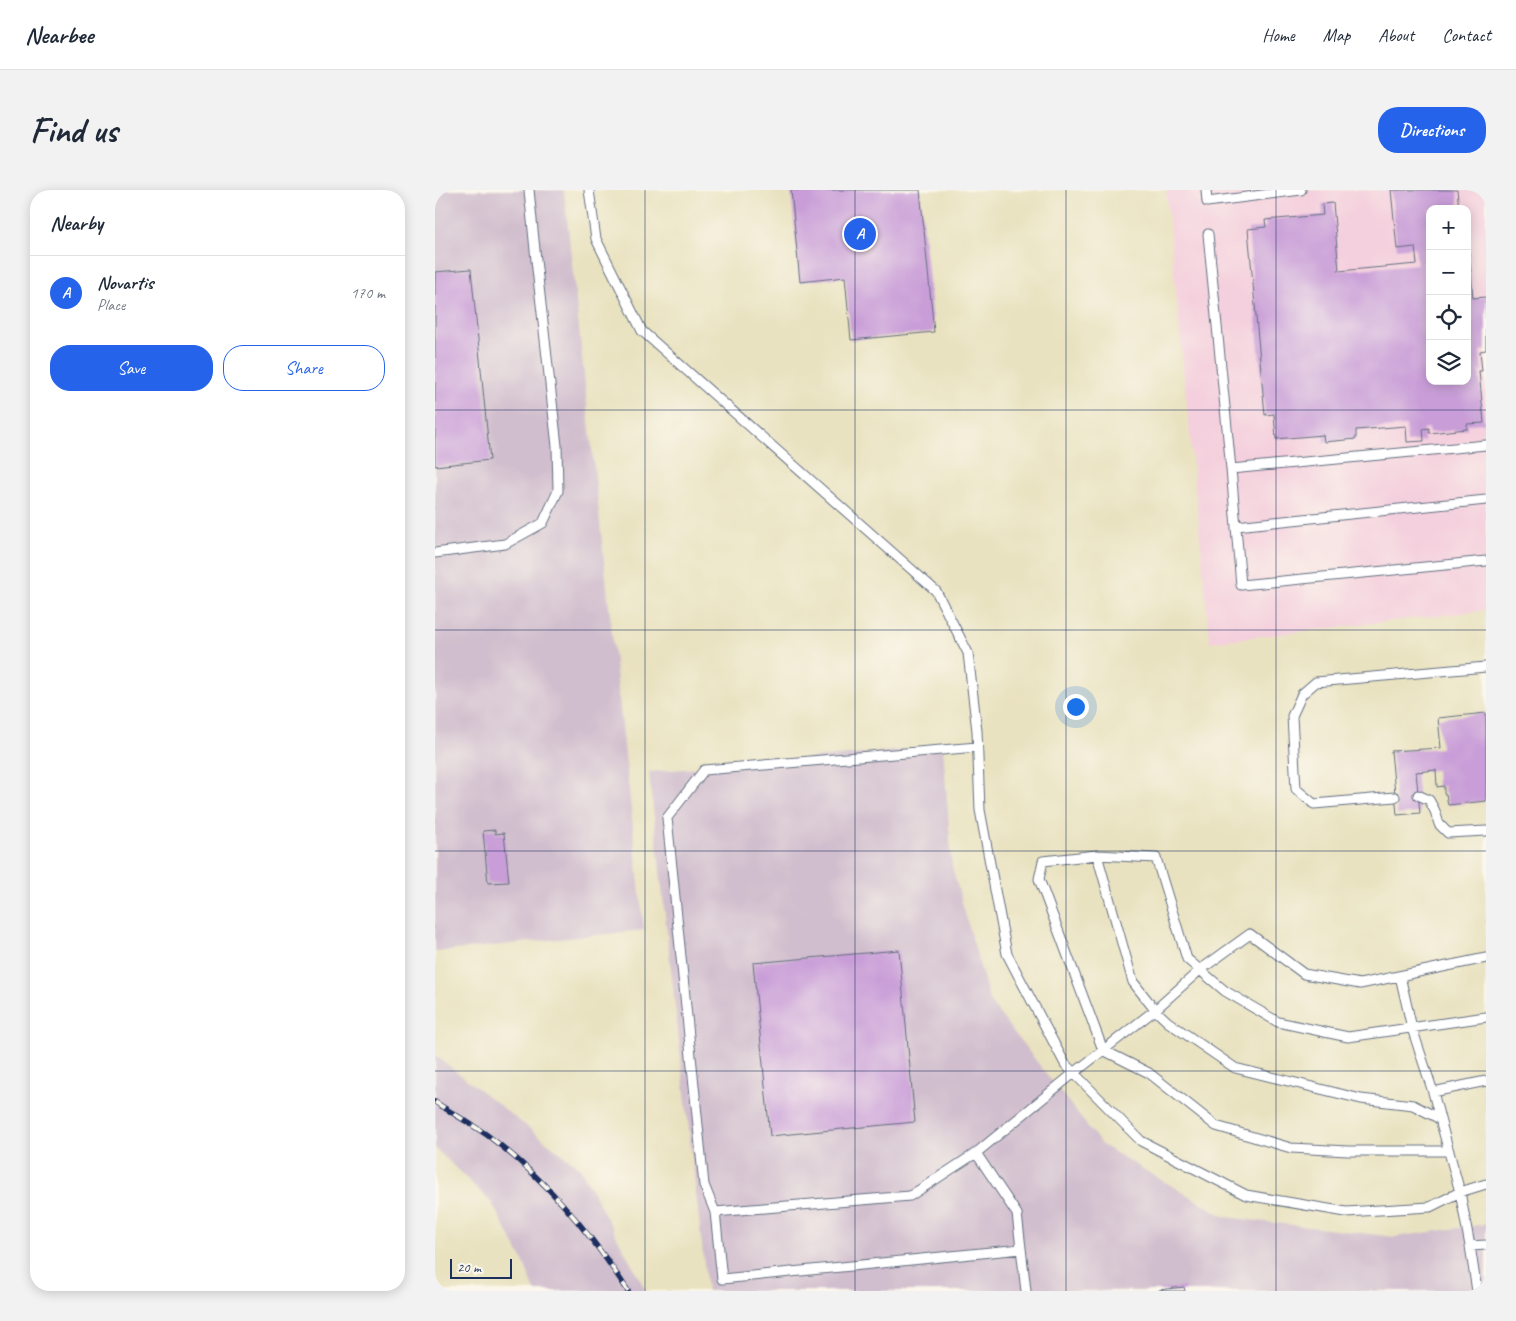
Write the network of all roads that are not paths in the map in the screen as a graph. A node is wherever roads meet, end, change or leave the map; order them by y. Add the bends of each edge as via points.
1 (529, 190) edge
2 (589, 190) edge
3 (1206, 190) edge
4 (1301, 190) edge
5 (1208, 234) dead end
6 (1486, 445) edge
7 (1231, 469) junction
8 (1486, 500) edge
9 (1236, 526) junction
10 (435, 553) edge
11 (1486, 561) edge
12 (1486, 667) edge
13 (977, 747) junction
14 (1419, 795) dead end
15 (1395, 797) dead end
16 (1486, 831) edge
17 (1097, 855) junction
18 (1486, 958) edge
19 (1200, 970) junction
20 (1400, 976) junction
21 (1155, 1010) junction
22 (1486, 1017) edge
23 (1412, 1028) junction
24 (1103, 1050) junction
25 (1074, 1073) junction
26 (1486, 1082) edge
27 (1433, 1092) junction
28 (1440, 1119) junction
29 (1449, 1151) junction
30 (976, 1153) junction
31 (1486, 1184) edge
32 (1460, 1192) junction
33 (715, 1212) junction
34 (1486, 1245) edge
35 (1470, 1246) junction
36 (1021, 1249) junction
37 (1026, 1291) edge
38 (1477, 1291) edge

1 - 10 lane via 557,446 558,491 543,523 505,544
2 - 13 lane via 596,239 642,331 936,591 969,653
3 - 4 lane via 1207,202
5 - 7 lane
6 - 7 lane
7 - 9 lane
8 - 9 lane
9 - 11 lane via 1241,585
12 - 15 lane via 1316,682 1302,694 1292,716 1296,789 1314,804
13 - 25 lane via 980,810 1007,954 1065,1064
13 - 33 lane via 704,770 667,818 704,1185
14 - 16 lane via 1429,800 1439,824 1448,833
17 - 19 lane via 1156,858 1187,959
17 - 21 lane via 1133,982
17 - 24 lane via 1043,861 1039,879
18 - 20 lane
19 - 20 lane via 1250,934 1304,974 1360,984
19 - 21 lane
19 - 23 lane via 1225,991 1278,1022 1348,1037
20 - 23 lane
21 - 24 lane
21 - 28 lane via 1235,1068 1361,1099 1413,1105
22 - 23 lane
23 - 27 lane
24 - 25 lane
24 - 29 lane via 1149,1073 1216,1126 1291,1148 1348,1152
25 - 30 lane
25 - 32 lane via 1141,1141 1246,1195 1346,1212 1430,1207
26 - 27 lane
27 - 28 lane
28 - 29 lane
29 - 32 lane
30 - 33 lane via 909,1196
30 - 36 lane via 1017,1214
31 - 32 lane
32 - 35 lane
33 - 36 lane via 721,1279
34 - 35 lane
35 - 38 lane
36 - 37 lane

